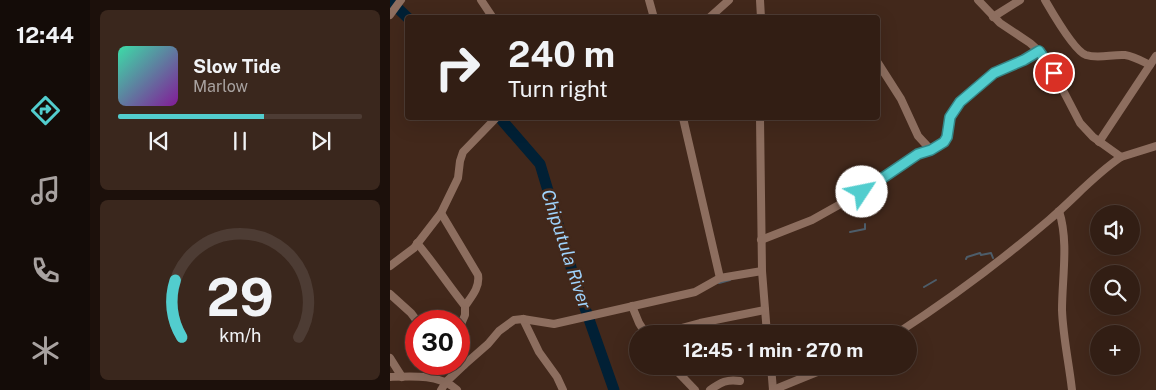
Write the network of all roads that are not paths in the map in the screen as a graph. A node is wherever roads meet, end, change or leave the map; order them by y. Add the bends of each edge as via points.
1 (401, 0) edge
2 (481, 0) edge
3 (648, 0) edge
4 (729, 0) edge
5 (760, 0) edge
6 (978, 0) edge
7 (1020, 0) edge
8 (1045, 0) edge
9 (491, 15) edge
10 (653, 15) edge
11 (712, 15) edge
12 (762, 15) edge
13 (390, 16) edge
14 (993, 17) junction
15 (1039, 51) junction
16 (1156, 56) edge
17 (1150, 65) junction
18 (880, 66) edge
19 (494, 120) edge
20 (683, 120) edge
21 (760, 120) edge
22 (1099, 142) junction
23 (1156, 146) edge
24 (931, 150) junction
25 (1121, 157) junction
26 (1059, 211) junction
27 (441, 213) junction
28 (762, 240) junction
29 (417, 243) junction
30 (390, 266) edge
31 (762, 270) junction
32 (720, 278) junction
33 (390, 294) edge
34 (465, 306) junction
35 (632, 306) junction
36 (408, 310) edge
37 (465, 310) edge
38 (765, 310) junction
39 (523, 319) junction
40 (640, 325) edge
41 (693, 325) edge
42 (766, 325) edge
43 (909, 325) edge
44 (470, 357) edge
45 (390, 358) edge
46 (452, 375) edge
47 (681, 375) edge
48 (771, 375) edge
49 (810, 375) edge
50 (390, 377) edge
51 (402, 377) junction
52 (740, 381) dead end
53 (446, 382) junction
54 (441, 390) edge
55 (457, 390) edge
56 (563, 390) edge
57 (695, 390) edge
58 (710, 390) edge
59 (773, 390) edge
60 (1072, 390) edge

1 - 13 street
2 - 9 street
3 - 10 street
4 - 11 street
5 - 12 street
6 - 14 street
7 - 14 street
8 - 17 street via 1081,52 1105,57 1127,56
14 - 15 street
15 - 22 street via 1080,123
15 - 24 street via 994,73 969,93 953,110 944,142
16 - 17 street
17 - 22 street
18 - 24 street via 901,99 918,136
19 - 27 street via 463,152 458,178
20 - 32 street
21 - 28 street
22 - 25 street
23 - 25 street
24 - 28 street via 918,154 862,192 812,220
25 - 26 street via 1099,172
26 - 43 street via 962,289
26 - 60 street via 1064,253 1062,312
27 - 29 street
27 - 34 street via 478,275 476,290
28 - 31 street
29 - 30 street
29 - 34 street
31 - 32 street
31 - 38 street
32 - 35 street via 695,292
33 - 36 street
34 - 37 street
35 - 39 street via 554,324
35 - 40 street
38 - 41 street
38 - 42 street
39 - 44 street via 514,320
39 - 56 street
45 - 51 street
46 - 53 street
47 - 57 street
48 - 59 street
49 - 59 street
50 - 51 street
51 - 53 street via 422,376
52 - 58 street via 729,379
53 - 54 street
53 - 55 street

